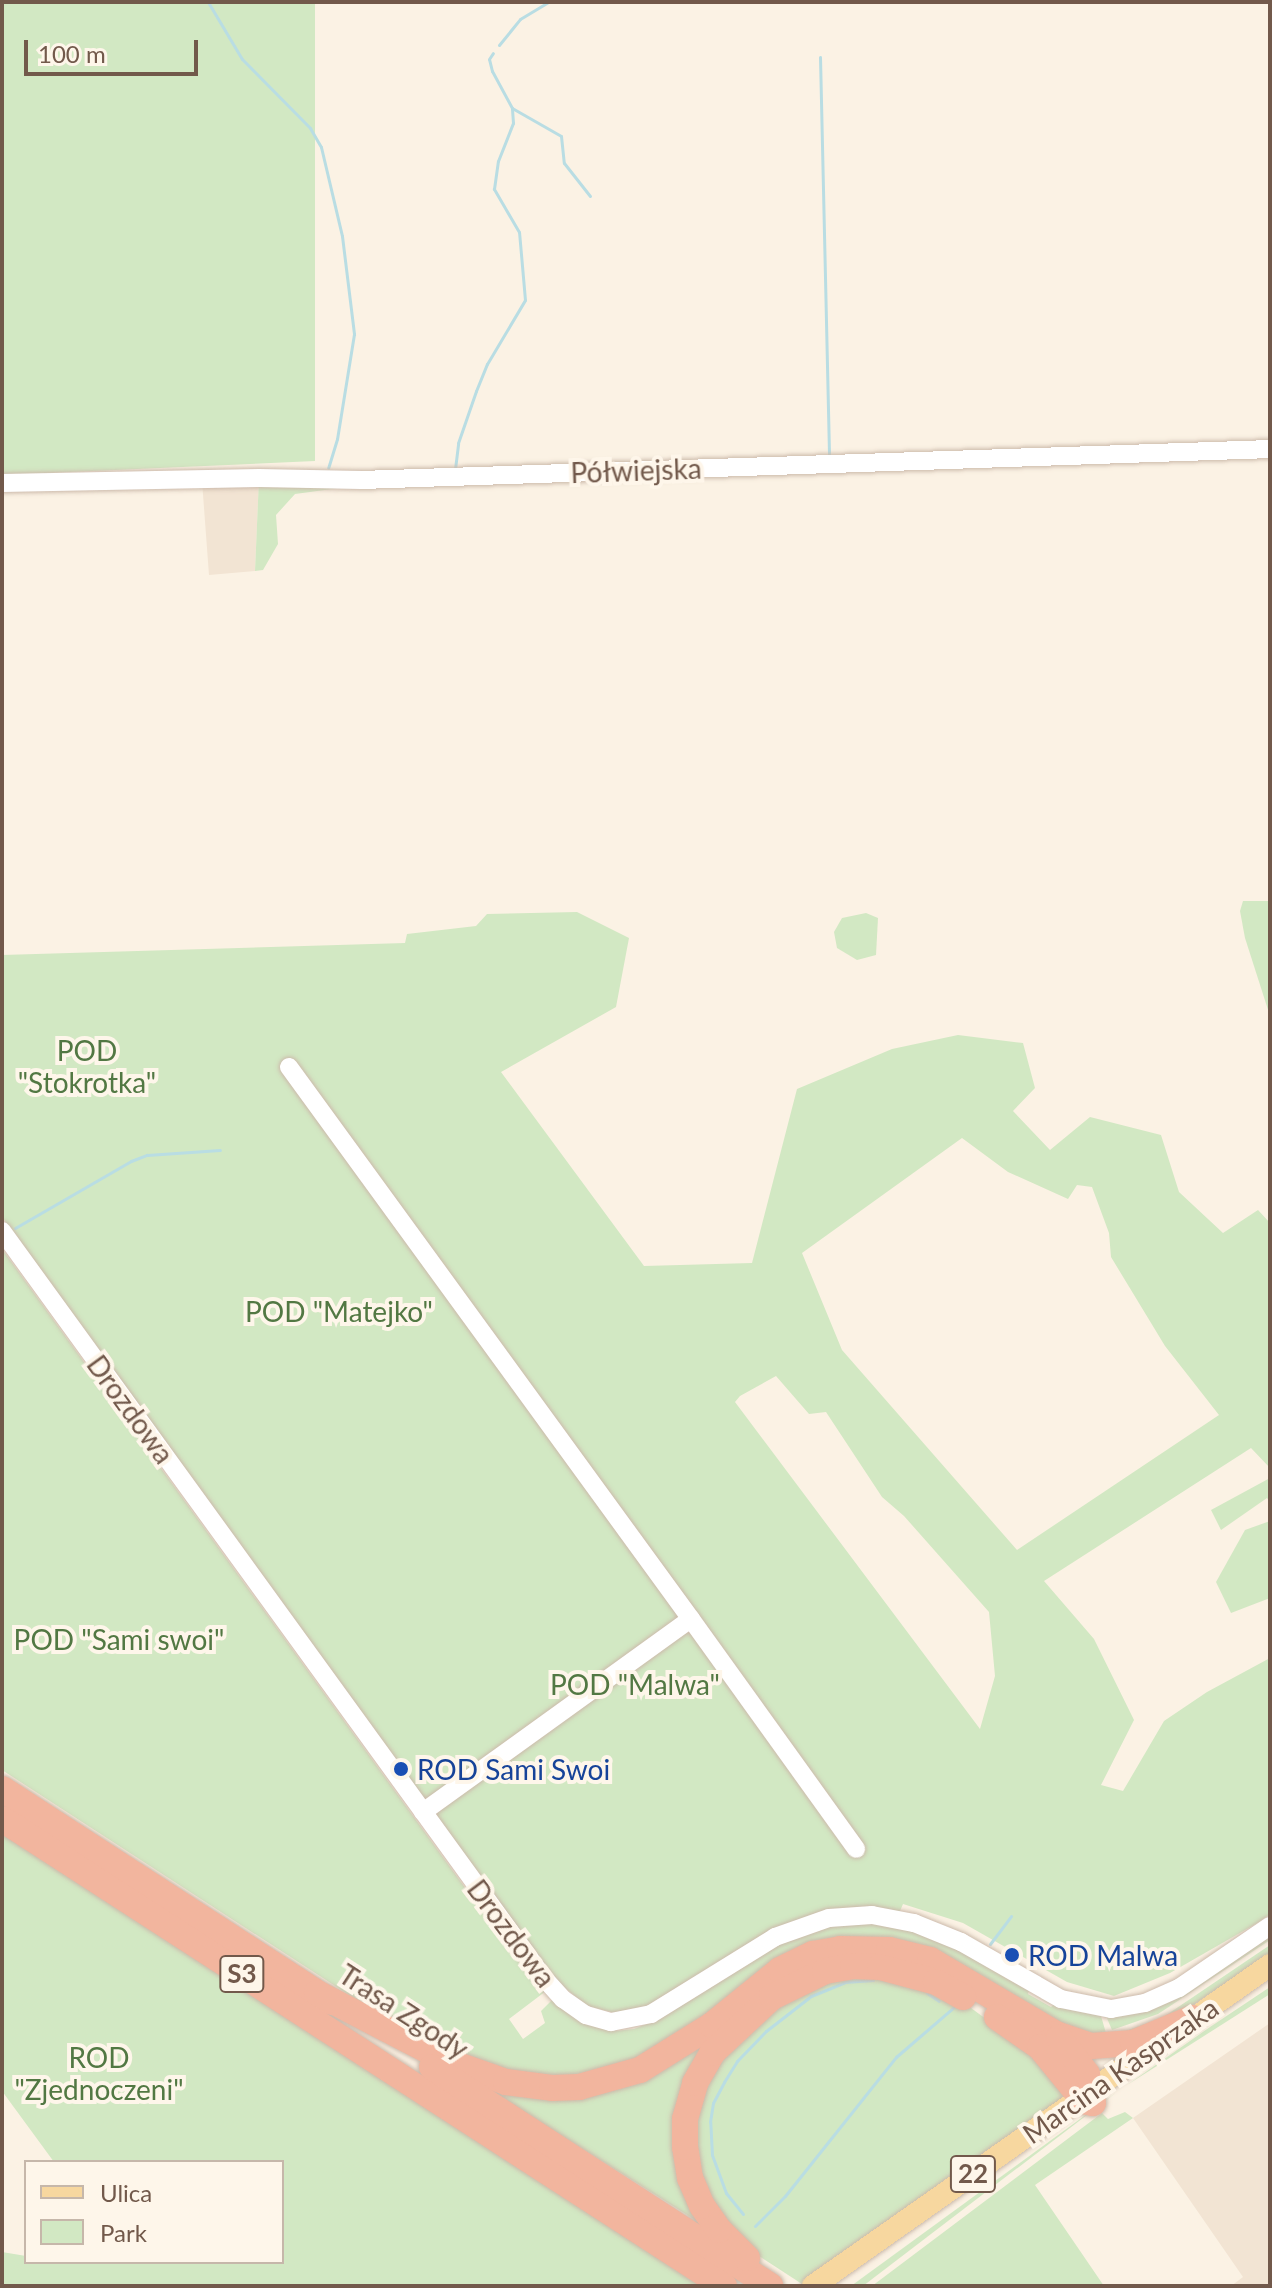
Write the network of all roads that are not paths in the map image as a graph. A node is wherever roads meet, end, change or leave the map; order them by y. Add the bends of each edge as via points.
1 (1270, 449) edge
2 (2, 483) edge
3 (289, 1067) dead end
4 (2, 1231) edge
5 (691, 1619) junction
6 (2, 1789) edge
7 (423, 1812) junction
8 (2, 1819) edge
9 (856, 1849) dead end
10 (1270, 1926) edge
11 (1270, 1965) edge
12 (1270, 1980) edge
13 (317, 1993) junction
14 (1193, 2018) junction
15 (1056, 2034) junction
16 (1088, 2096) junction
17 (769, 2281) edge
18 (724, 2286) edge
19 (813, 2286) edge
20 (836, 2286) edge

1 - 2 street, Półwiejska via 377,479
3 - 5 street
4 - 7 street, Drozdowa
5 - 7 street
5 - 9 street
6 - 13 highway, Trasa Zgody / S3
7 - 10 street, Drozdowa via 554,1990 586,2015 611,2022 651,2014 775,1937 829,1918 872,1915 914,1923 961,1942 1061,1999 1111,2009 1145,2003 1179,1988
8 - 18 highway, Trasa Zgody / S3
11 - 14 main road, Marcina Kasprzaka / 22
12 - 16 main road, Marcina Kasprzaka / 22
13 - 15 highway via 452,2063 506,2082 552,2088 579,2087 640,2070 712,2025 780,1970 813,1954 840,1949 889,1950 930,1960
13 - 17 highway, Trasa Zgody / S3
14 - 15 highway via 1123,2046 1091,2046
14 - 16 main road, Marcina Kasprzaka / 22
15 - 16 highway via 1080,2062
16 - 17 highway via 1040,2047 936,1982 880,1967 853,1966 786,1988 712,2053 695,2083 685,2119 690,2178 702,2206
16 - 19 main road, Marcina Kasprzaka / 22
16 - 20 main road, Marcina Kasprzaka / 22

